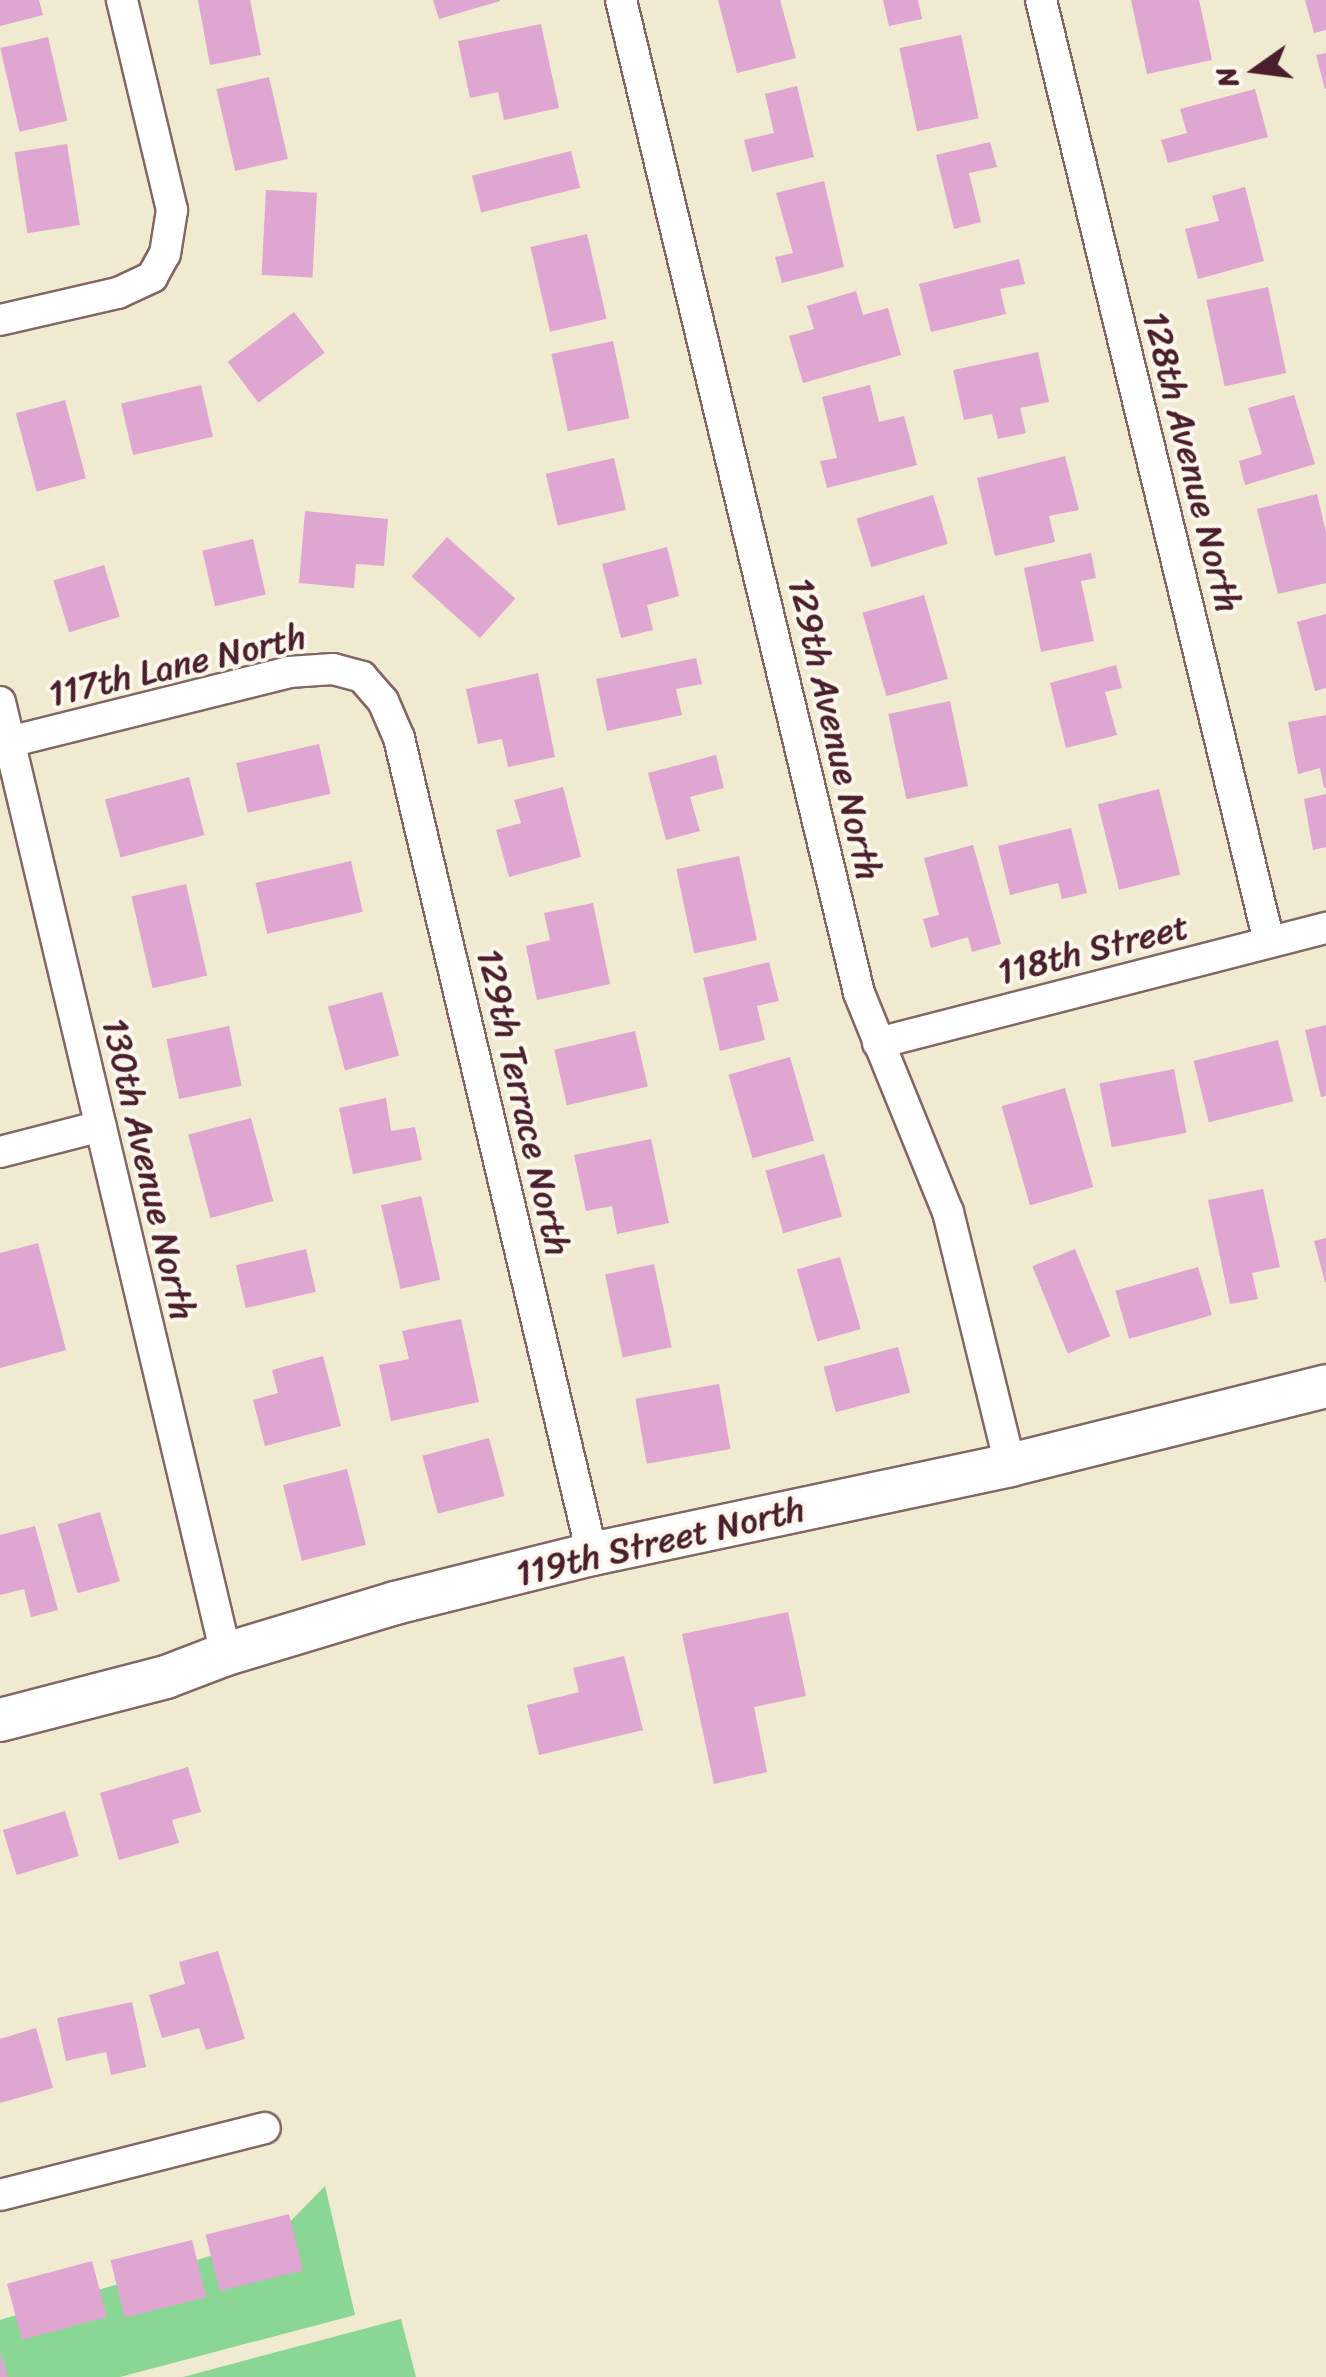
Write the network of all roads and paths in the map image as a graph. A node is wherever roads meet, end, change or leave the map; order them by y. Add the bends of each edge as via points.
1 (122, 0) edge
2 (621, 0) edge
3 (1041, 0) edge
4 (0, 320) edge
5 (362, 676) joint
6 (0, 702) edge
7 (10, 742) junction
8 (1326, 928) edge
9 (1269, 942) junction
10 (878, 1043) junction
11 (101, 1126) junction
12 (0, 1152) edge
13 (1326, 1386) edge
14 (1010, 1465) junction
15 (592, 1554) junction
16 (226, 1654) junction
17 (0, 1720) edge
18 (265, 2128) dead end
19 (0, 2196) edge

1 - 4 street via 172,210 165,254 152,278 118,292
2 - 10 street, 129th Avenue North via 859,993
3 - 9 street, 128th Avenue North
5 - 7 street, 117th Lane North via 333,669 289,672
5 - 15 street, 129th Terrace North via 383,701 399,738
6 - 7 street, 130th Avenue North
7 - 11 street, 130th Avenue North
8 - 9 street, 118th Street
9 - 10 street, 118th Street
10 - 14 street, 129th Avenue North via 948,1212
11 - 12 street
11 - 16 street, 130th Avenue North
13 - 14 street, 119th Street North
14 - 15 street, 119th Street North
15 - 16 street, 119th Street North
16 - 17 street, 119th Street North via 166,1678
18 - 19 street

